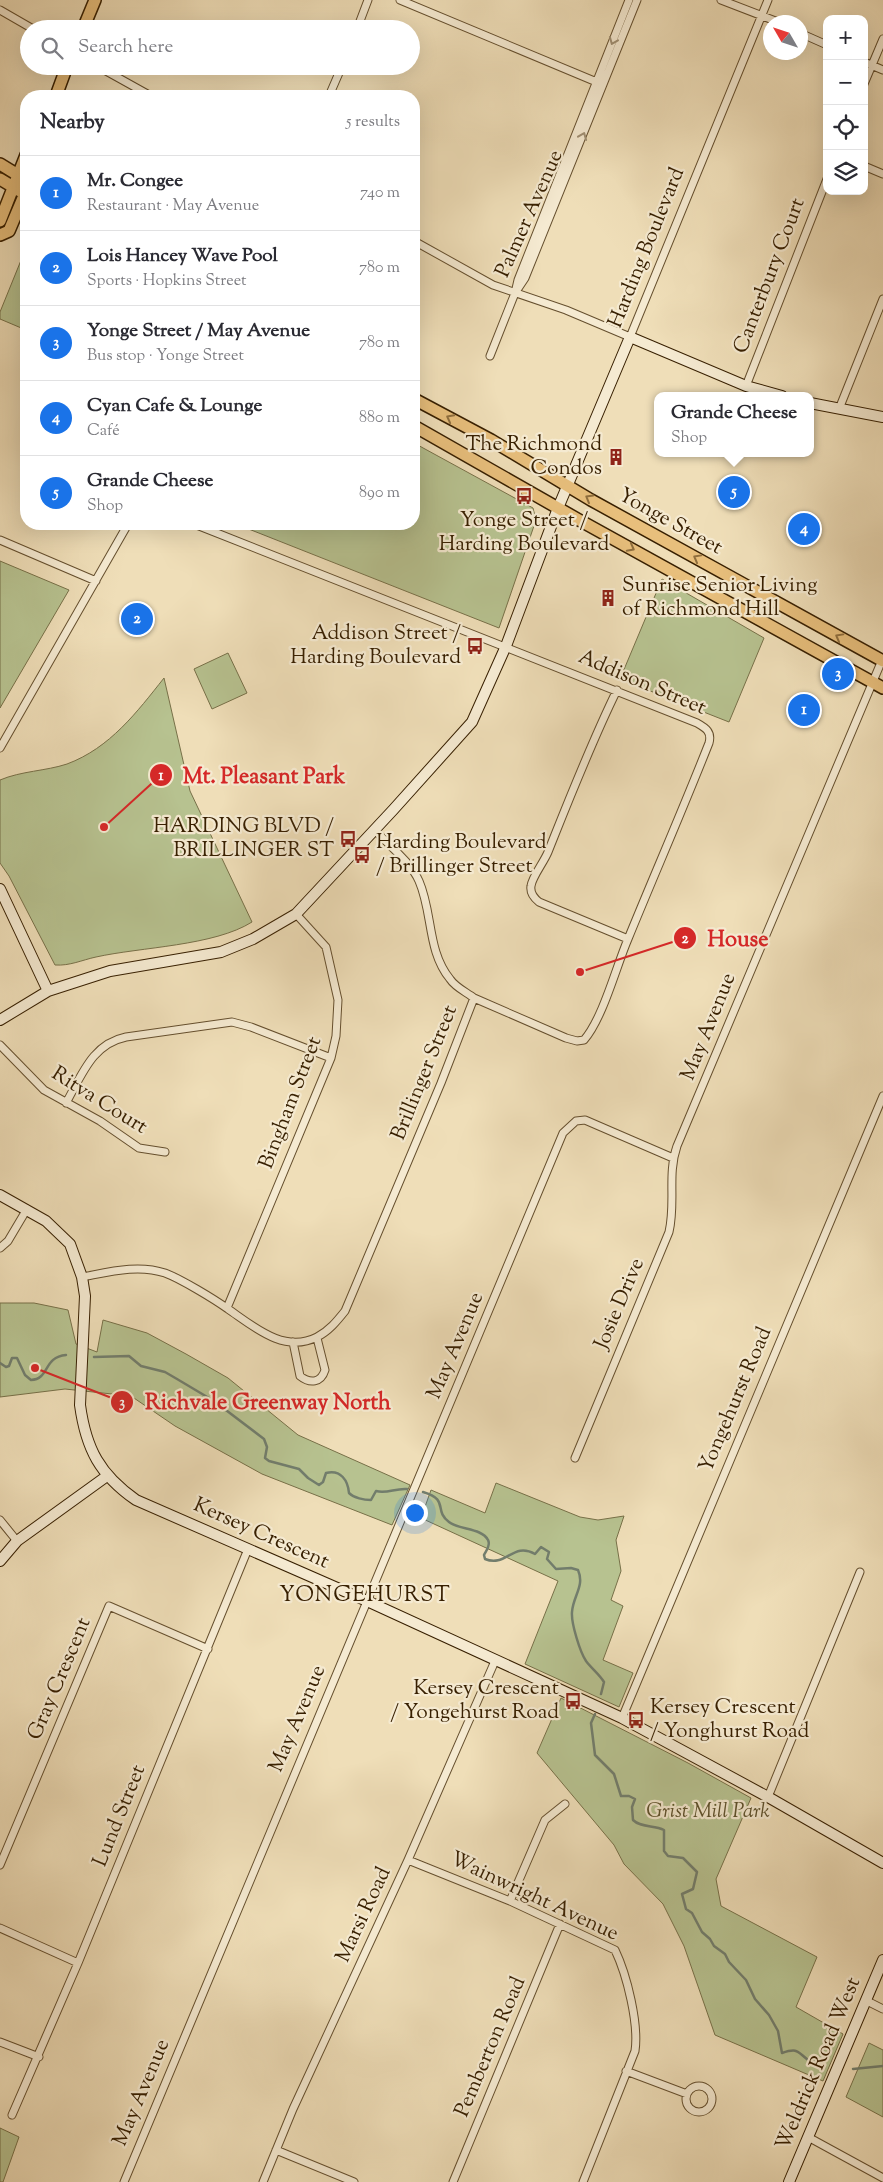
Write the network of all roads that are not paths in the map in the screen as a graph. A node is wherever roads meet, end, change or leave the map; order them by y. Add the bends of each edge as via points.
1 (95, 0) edge
2 (368, 0) edge
3 (400, 0) edge
4 (629, 0) edge
5 (637, 0) edge
6 (721, 0) edge
7 (768, 0) edge
8 (0, 10) edge
9 (761, 15) junction
10 (86, 20) edge
11 (360, 20) edge
12 (20, 22) edge
13 (808, 37) edge
14 (883, 39) edge
15 (823, 43) edge
16 (868, 64) edge
17 (872, 65) junction
18 (883, 70) edge
19 (868, 74) edge
20 (64, 75) edge
21 (113, 75) edge
22 (338, 75) edge
23 (600, 84) junction
24 (58, 90) edge
25 (140, 90) edge
26 (332, 90) edge
27 (0, 164) edge
28 (868, 168) edge
29 (883, 174) edge
30 (20, 177) edge
31 (0, 179) edge
32 (20, 180) edge
33 (14, 188) junction
34 (823, 189) edge
35 (20, 190) edge
36 (20, 207) edge
37 (0, 221) edge
38 (0, 235) edge
39 (420, 244) edge
40 (515, 293) junction
41 (883, 299) edge
42 (630, 337) junction
43 (490, 356) dead end
44 (746, 386) junction
45 (768, 392) edge
46 (420, 402) edge
47 (814, 404) edge
48 (839, 409) junction
49 (883, 417) edge
50 (420, 429) edge
51 (568, 486) junction
52 (558, 508) junction
53 (125, 530) edge
54 (209, 530) edge
55 (0, 540) edge
56 (96, 581) junction
57 (506, 646) junction
58 (882, 661) edge
59 (872, 682) junction
60 (883, 688) edge
61 (617, 690) junction
62 (0, 748) edge
63 (374, 829) junction
64 (0, 889) edge
65 (296, 914) junction
66 (628, 939) junction
67 (48, 991) junction
68 (474, 998) junction
69 (0, 1020) edge
70 (0, 1045) edge
71 (331, 1058) junction
72 (883, 1096) edge
73 (66, 1102) junction
74 (165, 1152) dead end
75 (673, 1158) junction
76 (0, 1196) edge
77 (27, 1209) junction
78 (0, 1248) edge
79 (82, 1278) junction
80 (227, 1308) junction
81 (317, 1338) junction
82 (293, 1342) junction
83 (575, 1458) dead end
84 (108, 1476) junction
85 (0, 1520) edge
86 (16, 1541) junction
87 (248, 1549) junction
88 (0, 1561) edge
89 (860, 1572) dead end
90 (367, 1601) junction
91 (208, 1649) junction
92 (494, 1661) junction
93 (622, 1718) junction
94 (768, 1797) junction
95 (565, 1804) dead end
96 (408, 1860) junction
97 (883, 1863) edge
98 (0, 1865) edge
99 (510, 1901) junction
100 (560, 1924) junction
101 (0, 1928) edge
102 (883, 1960) edge
103 (78, 1963) junction
104 (867, 2000) junction
105 (883, 2009) edge
106 (0, 2042) edge
107 (39, 2057) junction
108 (626, 2071) junction
109 (687, 2094) dead end
110 (12, 2115) dead end
111 (808, 2137) junction
112 (276, 2150) junction
113 (883, 2178) edge
114 (124, 2182) edge
115 (263, 2182) edge
116 (354, 2182) edge
117 (453, 2182) edge
118 (583, 2182) edge
119 (789, 2182) edge

1 - 10 main road
2 - 11 street
3 - 23 street
4 -> 23 street, Palmer Avenue
5 - 23 street, Palmer Avenue
6 - 9 street
7 - 9 street, Harding Boulevard
8 - 12 street
9 - 42 street, Harding Boulevard
13 - 15 street
14 - 17 street
16 - 17 street
17 - 18 street
17 - 19 street
20 - 24 main road
21 - 25 street
22 - 26 street
23 - 40 street, Palmer Avenue via 525,278
27 - 30 main road
28 - 29 street
31 - 33 main road
32 - 33 main road
33 - 35 main road
33 - 37 main road
34 - 44 street, Canterbury Court
36 - 38 main road via 10,231
39 - 40 street via 493,285
40 - 42 street
40 - 43 street, Palmer Avenue
41 - 48 street
42 - 44 street
42 - 51 street, Harding Boulevard
44 - 45 street
51 -> 46 main road, Yonge Street
47 - 48 street
48 - 49 street
50 - 52 main road, Yonge Street
51 - 52 street, Harding Boulevard
58 -> 51 main road, Yonge Street
52 - 57 street, Harding Boulevard
52 -> 59 main road, Yonge Street
53 - 56 street
54 - 57 street, Addison Street
55 - 56 street
56 - 62 street
57 - 61 street, Addison Street
57 - 63 street, Harding Boulevard via 472,722
58 - 59 street, May Avenue
59 - 60 main road, Yonge Street
59 - 75 street, May Avenue
61 - 66 street, Addison Street via 706,728 710,738
61 - 66 street via 530,887 539,902
63 - 65 street, Harding Boulevard
63 - 68 street, Brillinger Street via 411,868 424,895 436,956 451,981
64 - 67 street
65 - 67 street, Harding Boulevard via 253,939 221,952 110,971
65 - 71 street, Bingham Street via 326,947 338,1000
66 - 68 street, Addison Street via 594,1025 580,1042
67 - 69 street, Harding Boulevard
68 - 81 street, Brillinger Street via 352,1297 332,1327
70 - 73 street, Ritva Court via 44,1090
71 - 73 street via 232,1022 126,1037 102,1046
71 - 80 street, Bingham Street
72 - 93 street, Yongehurst Road
73 - 74 street, Ritva Court via 139,1148
75 - 83 street, Josie Drive via 669,1232
75 - 90 street, May Avenue via 585,1120 576,1122 563,1133
76 - 77 street, Kersey Crescent
77 - 78 street via 8,1241
77 - 79 street, Kersey Crescent via 46,1221 70,1244
79 - 80 street via 140,1268 155,1270
79 - 84 street, Kersey Crescent via 85,1296 81,1418 91,1451
80 - 82 street via 274,1338
81 - 82 street
81 - 82 street via 325,1370 316,1382 300,1376
84 - 86 street
84 - 87 street, Kersey Crescent via 119,1489 136,1500
85 - 86 street
86 - 88 street
87 - 90 street, Kersey Crescent
87 - 91 street, Lund Street
89 - 94 street
90 - 92 street, Kersey Crescent
90 - 114 street, May Avenue
91 - 98 street, Gray Crescent via 109,1606
91 - 103 street, Lund Street
92 - 93 street, Kersey Crescent
92 - 96 street, Marsi Road
93 - 94 street, Kersey Crescent
94 - 97 street, Kersey Crescent
95 - 99 street via 545,1820
96 - 99 street, Wainwright Avenue
96 - 112 street, Marsi Road
99 - 100 street, Wainwright Avenue
100 - 108 street, Wainwright Avenue via 616,1950 623,1965 637,2036 635,2051
100 - 117 street, Pemberton Road
101 - 103 street
102 - 104 street, Weldrick Road West
103 - 107 street, Lund Street
104 - 105 street
104 - 111 street, Weldrick Road West
106 - 107 street
107 - 110 street, Lund Street
108 - 109 street
108 - 118 street, Wainwright Avenue
111 - 113 street
111 - 119 street, Weldrick Road West
112 - 115 street, Marsi Road
112 - 116 street

